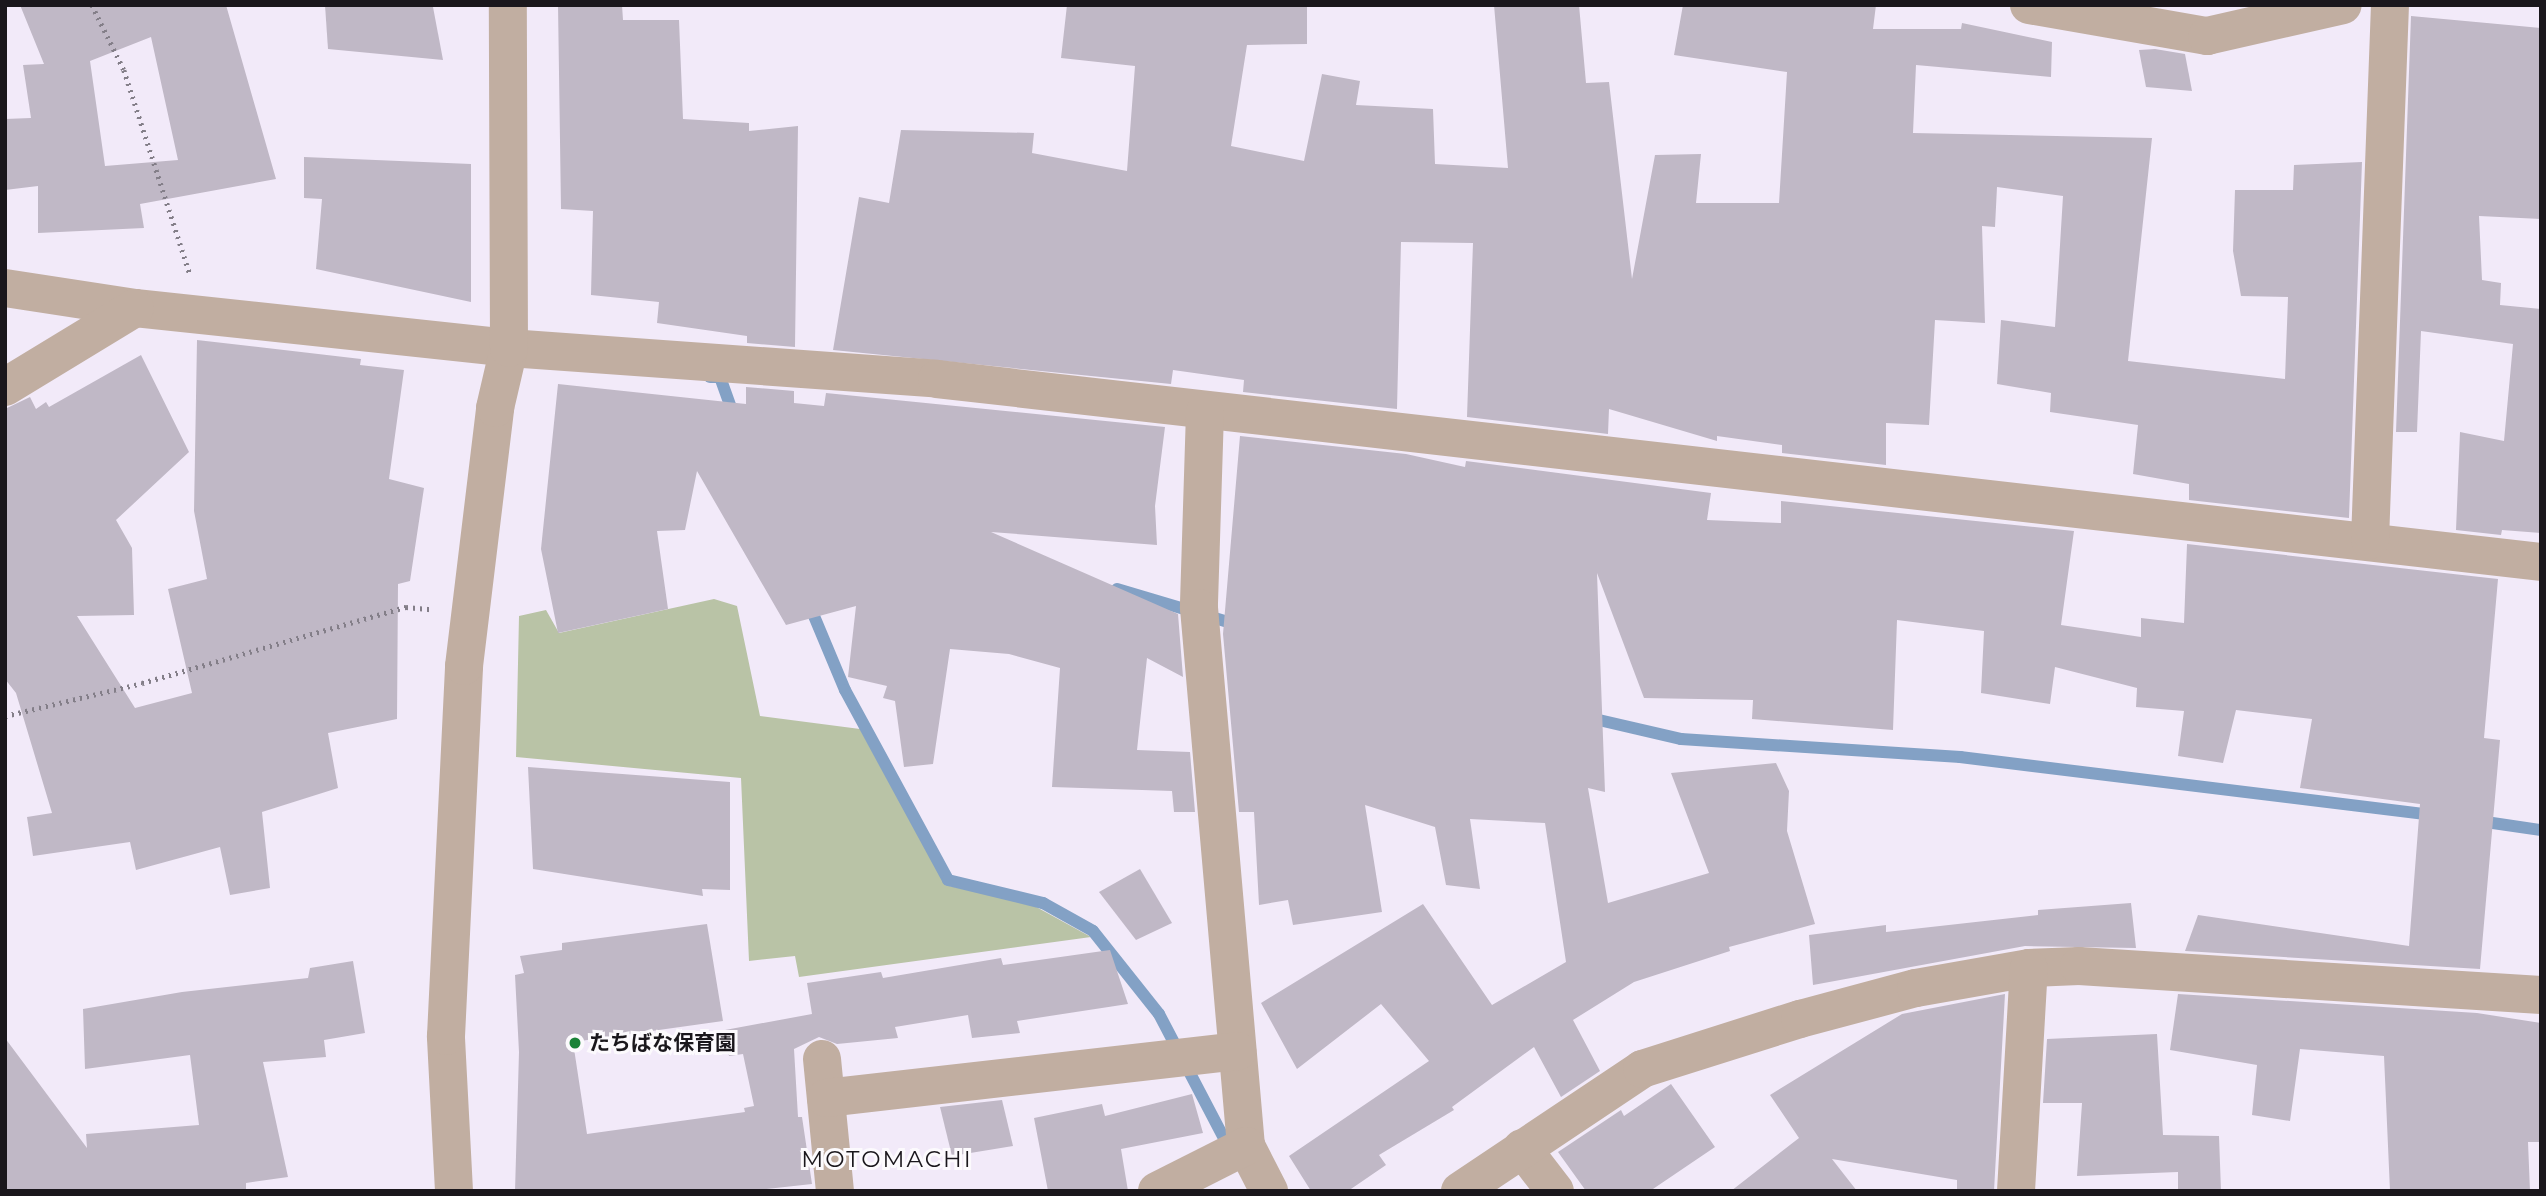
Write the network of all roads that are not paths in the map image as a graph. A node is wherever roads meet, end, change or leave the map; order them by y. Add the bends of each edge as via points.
1 (508, 5) edge
2 (2029, 5) edge
3 (2343, 5) edge
4 (2390, 5) edge
5 (5, 288) edge
6 (135, 308) junction
7 (509, 348) junction
8 (5, 387) edge
9 (1205, 412) junction
10 (2370, 540) junction
11 (2541, 562) edge
12 (2029, 968) junction
13 (2541, 995) edge
14 (1237, 1051) junction
15 (822, 1059) dead end
16 (826, 1098) junction
17 (1246, 1146) junction
18 (1522, 1148) junction
19 (454, 1191) edge
20 (835, 1191) edge
21 (1157, 1191) edge
22 (1269, 1191) edge
23 (1460, 1191) edge
24 (1555, 1191) edge
25 (2016, 1191) edge

1 - 7 street
2 - 3 street via 2207,36
4 - 10 street
5 - 6 street
6 - 7 street
6 - 8 street
7 - 9 street via 937,379
7 - 19 street via 495,408 470,613 446,1035
9 - 10 street
9 - 14 street via 1199,608
10 - 11 street
12 - 13 street via 2079,966
12 - 18 street via 1878,998 1642,1069
12 - 25 street
14 - 16 street
14 - 17 street
15 - 16 street
16 - 20 street
17 - 21 street
17 - 22 street
18 - 23 street
18 - 24 street

